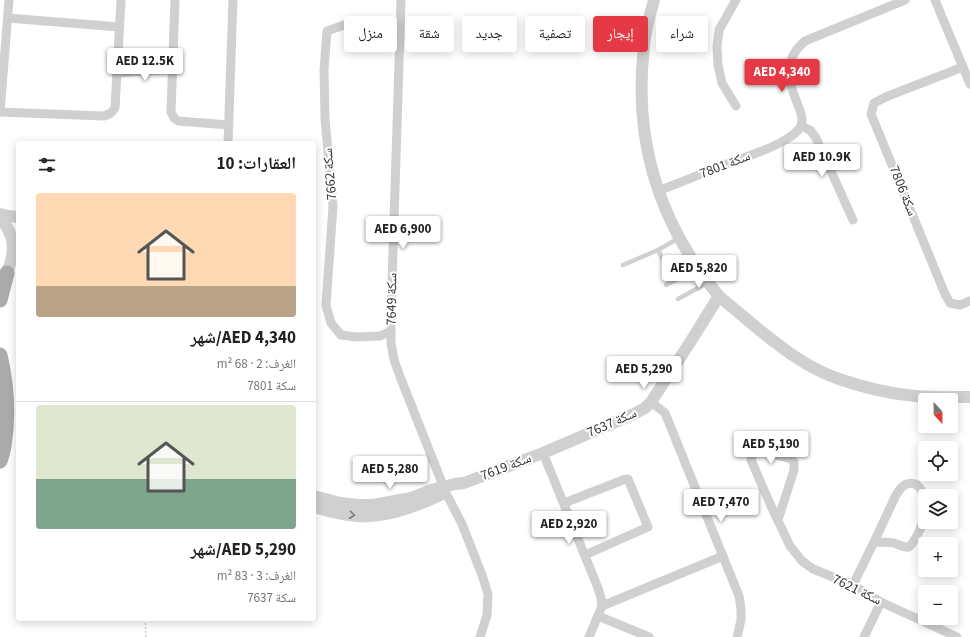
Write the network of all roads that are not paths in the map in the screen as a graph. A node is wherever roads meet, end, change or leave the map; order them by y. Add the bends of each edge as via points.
1 (9, 0) edge
2 (121, 0) edge
3 (174, 0) edge
4 (233, 0) edge
5 (401, 0) edge
6 (654, 0) edge
7 (736, 0) edge
8 (904, 0) edge
9 (935, 0) edge
10 (8, 18) junction
11 (400, 26) junction
12 (119, 27) junction
13 (963, 67) junction
14 (172, 69) junction
15 (117, 73) junction
16 (970, 84) edge
17 (736, 106) dead end
18 (0, 112) edge
19 (229, 125) junction
20 (801, 126) junction
21 (228, 141) edge
22 (658, 191) junction
23 (0, 214) edge
24 (16, 217) edge
25 (0, 218) edge
26 (853, 220) dead end
27 (679, 238) junction
28 (658, 250) junction
29 (690, 256) junction
30 (623, 264) dead end
31 (698, 269) junction
32 (9, 270) edge
33 (709, 282) junction
34 (666, 285) dead end
35 (719, 296) junction
36 (678, 299) dead end
37 (0, 300) edge
38 (970, 301) edge
39 (391, 331) junction
40 (0, 355) edge
41 (970, 398) edge
42 (651, 402) junction
43 (0, 403) edge
44 (0, 413) edge
45 (543, 453) junction
46 (0, 461) edge
47 (445, 490) junction
48 (316, 497) edge
49 (564, 503) junction
50 (316, 508) edge
51 (778, 520) junction
52 (874, 542) junction
53 (585, 555) junction
54 (723, 556) junction
55 (853, 585) junction
56 (881, 602) junction
57 (602, 606) junction
58 (598, 616) junction
59 (480, 637) edge
60 (590, 637) edge
61 (649, 637) edge
62 (737, 637) edge
63 (864, 637) edge
64 (957, 637) edge

1 - 10 street
2 - 12 street
3 - 14 street
4 - 19 street
5 - 11 street, سكة 7649
6 - 22 street via 644,46 641,99 649,158
7 - 17 street via 719,30 716,47 722,83
8 - 20 street via 805,41 798,47 789,64 789,74 790,86 801,116
9 - 13 street
10 - 12 street
10 - 18 street
11 - 39 street, سكة 7649
11 - 39 street, سكة 7662 via 344,25 327,31 324,70 325,119 333,206 326,304 330,323 341,335 356,337 380,336
12 - 15 street
13 - 16 street
13 - 38 street, سكة 7806 via 874,103 871,114 945,294 950,303 960,305
14 - 15 street
14 - 19 street via 171,112 174,118 178,121
15 - 18 street via 115,108 104,116
19 - 21 street
20 - 22 street, سكة 7801 via 776,145
20 - 26 street via 810,130 816,138
22 - 27 street
23 - 24 street
25 - 32 street via 11,236 13,251
27 - 28 lane
27 - 29 street
28 - 29 lane via 666,266
28 - 30 lane
29 - 31 street
31 - 33 street
31 - 34 lane
32 - 37 main road
33 - 35 street
33 - 36 lane
35 - 41 street via 784,350 838,379 915,396
35 - 42 street, سكة 7637
39 - 47 street, سكة 7649 via 394,360
40 - 46 main road via 7,397 6,433
42 - 45 street, سكة 7637 via 634,414
42 - 54 street via 665,413
43 - 44 main road
45 - 47 street, سكة 7619 via 464,483 456,489
45 - 49 street, سكة 7619
47 - 48 street via 431,490 411,498 358,506
50 -> 47 street via 357,516 375,515 401,510
47 - 59 street, سكة 7649 via 465,532 488,594 487,615
49 - 53 street, سكة 7619
49 - 53 street via 628,479 648,527
51 - 51 street, سكة 7621 via 751,460 753,454 759,451 790,458 794,462 794,470
51 - 55 street, سكة 7621 via 790,546 802,561 813,569
52 - 52 street via 901,488 912,483 918,486 922,490 925,507 914,543 910,548 904,548 896,544
52 - 55 street
53 - 57 street, سكة 7619
54 - 57 street
54 - 62 street via 742,609
55 - 56 street, سكة 7621
56 - 63 street
56 - 64 street, سكة 7621
57 - 58 street
58 - 60 street
58 - 61 street

